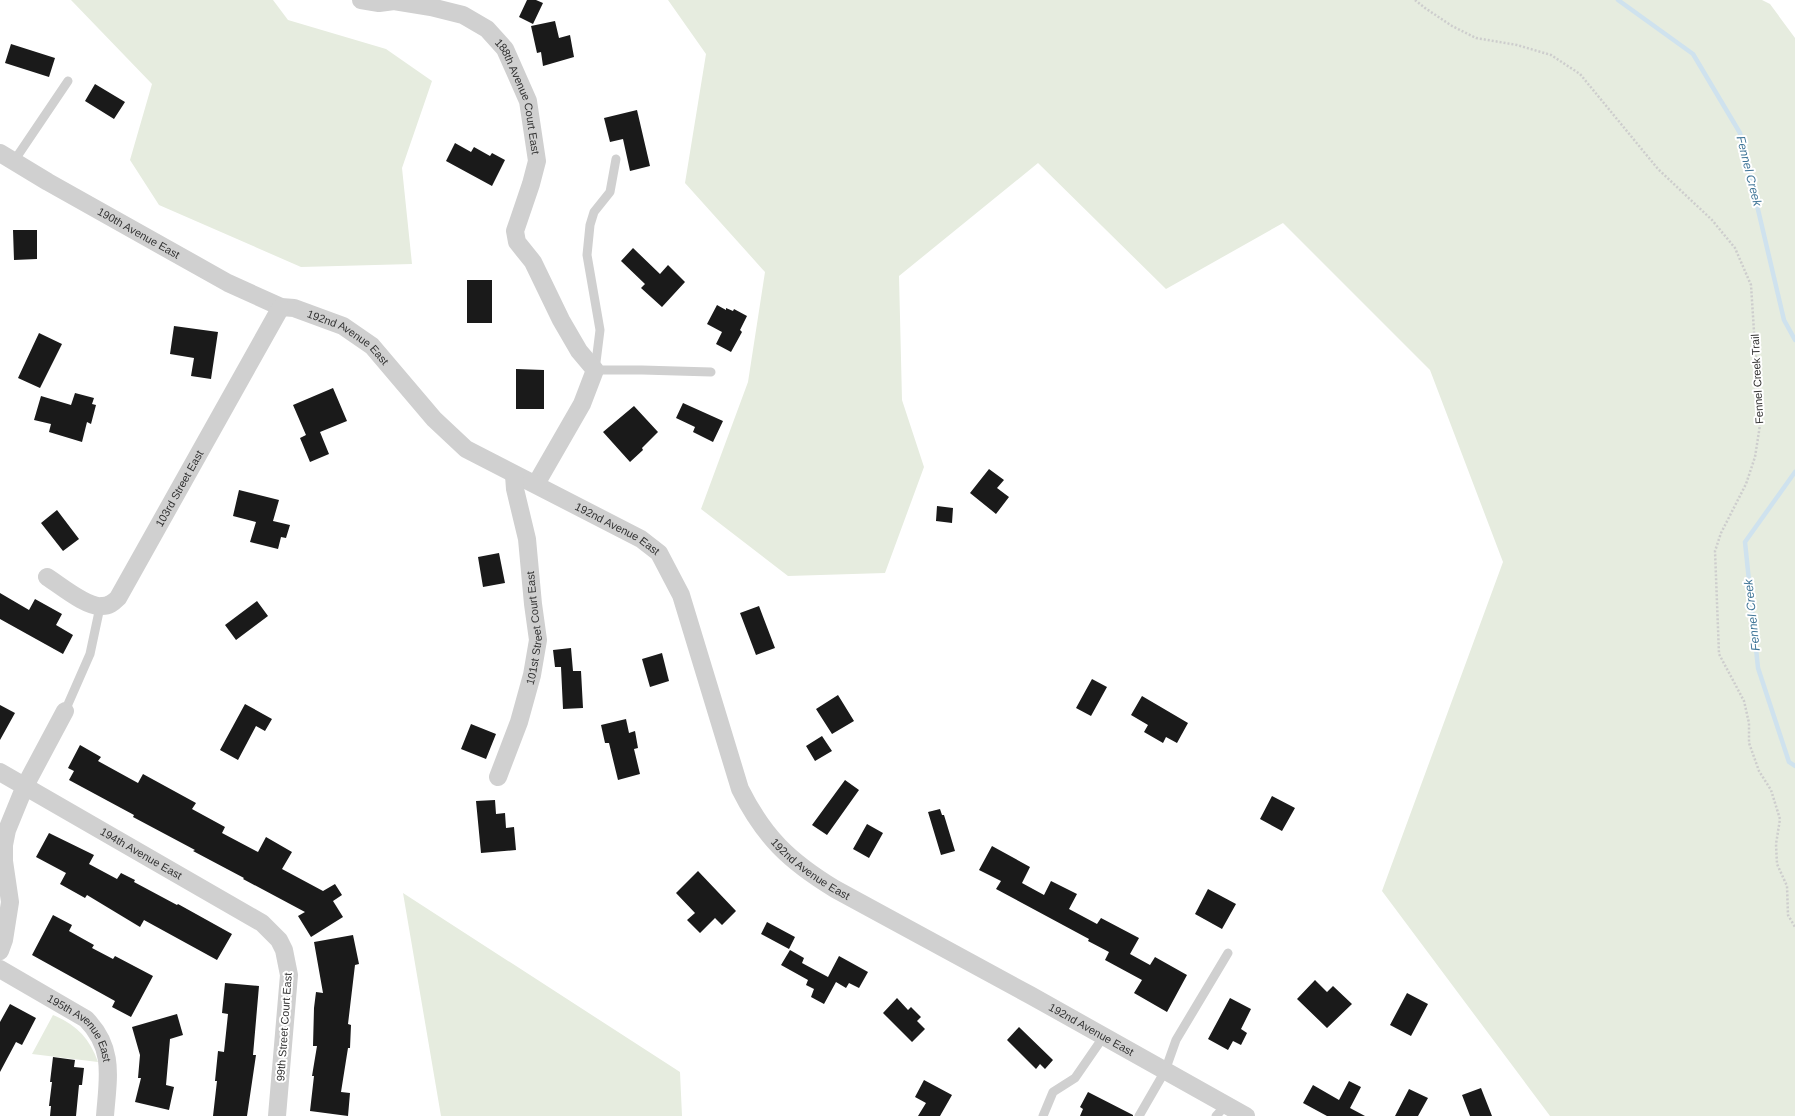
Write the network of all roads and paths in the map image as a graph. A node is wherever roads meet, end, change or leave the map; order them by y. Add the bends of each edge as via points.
1 (361, 0) edge
2 (1415, 0) edge
3 (68, 81) dead end
4 (7, 157) edge
5 (616, 158) dead end
6 (280, 307) junction
7 (595, 370) junction
8 (711, 372) dead end
9 (514, 475) junction
10 (536, 484) junction
11 (47, 577) dead end
12 (100, 607) junction
13 (65, 711) joint
14 (0, 772) edge
15 (498, 777) dead end
16 (25, 786) junction
17 (1795, 927) edge
18 (279, 940) joint
19 (0, 951) edge
20 (1228, 953) dead end
21 (0, 969) edge
22 (1104, 1036) junction
23 (1165, 1071) junction
24 (1221, 1110) edge
25 (105, 1116) edge
26 (277, 1116) edge
27 (1043, 1116) edge
28 (1139, 1116) edge
29 (1246, 1116) edge

1 - 7 street, 188th Avenue Court East via 380,3 394,1 463,15 487,29 505,49 528,101 537,161 515,231 517,242 533,262 579,351
2 - 17 path, Fennel Creek Trail via 1452,26 1476,38 1517,45 1551,55 1580,74 1658,169 1712,220 1735,248 1751,285 1760,425 1755,457 1746,484 1721,533 1715,552 1719,654 1744,701 1749,723 1749,743 1759,771 1771,790 1780,818 1776,844 1777,864 1787,886 1788,915
3 - 4 lane
4 - 6 street, 190th Avenue East via 228,283
5 - 7 lane via 610,192 594,212 589,232 587,254 600,330
6 - 9 street, 192nd Avenue East via 314,314 343,326 362,338 372,346 451,436 466,449
6 - 12 street, 103rd Street East via 125,588 110,605
7 - 8 lane
7 - 10 street via 582,404
9 - 10 street
9 - 15 street, 101st Street Court East via 527,539 538,640 523,709
10 - 22 street, 192nd Avenue East via 641,538 659,553 681,595 740,789 752,814 790,858 811,875 835,889
11 - 12 street via 89,604
12 - 13 lane via 90,654
13 - 16 street
14 - 16 street, 194th Avenue East
16 - 18 street, 194th Avenue East via 262,923
16 - 19 street via 7,830 4,845 10,902 8,922
18 - 26 street, 99th Street Court East via 290,975
20 - 23 lane via 1176,1040
21 - 25 street, 195th Avenue East via 86,1019 95,1028 104,1046 109,1066
22 - 23 street, 192nd Avenue East
22 - 27 lane via 1075,1078 1053,1092
23 - 24 street, 192nd Avenue East
23 - 28 lane
24 - 29 street, 192nd Avenue East

